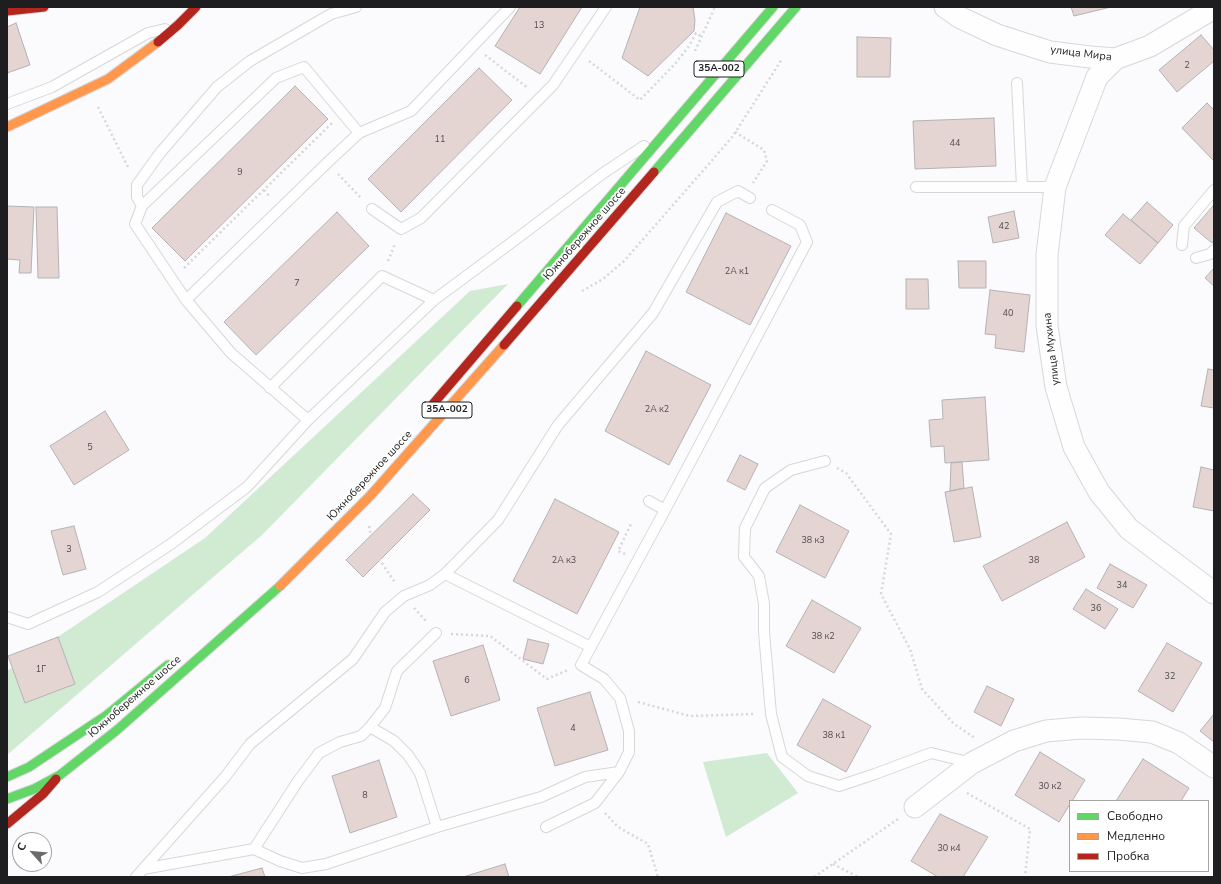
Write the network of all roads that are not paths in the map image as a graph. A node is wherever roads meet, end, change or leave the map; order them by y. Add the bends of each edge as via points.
1 (44, 7) edge
2 (196, 7) edge
3 (356, 7) edge
4 (510, 7) edge
5 (606, 7) edge
6 (773, 7) edge
7 (796, 7) edge
8 (945, 7) edge
9 (1214, 8) edge
10 (7, 11) edge
11 (178, 25) junction
12 (1115, 59) junction
13 (1017, 83) dead end
14 (7, 104) edge
15 (7, 127) edge
16 (666, 132) junction
17 (359, 133) junction
18 (916, 187) dead end
19 (1022, 187) junction
20 (1055, 187) junction
21 (1214, 190) edge
22 (748, 197) road end
23 (142, 206) junction
24 (372, 209) road end
25 (772, 210) dead end
26 (1182, 245) dead end
27 (1214, 250) edge
28 (1196, 258) dead end
29 (186, 300) junction
30 (434, 300) junction
31 (270, 388) junction
32 (427, 411) dead end
33 (308, 420) junction
34 (825, 461) road end
35 (649, 501) dead end
36 (665, 510) junction
37 (445, 574) junction
38 (1214, 593) edge
39 (7, 617) edge
40 (436, 633) road end
41 (591, 647) junction
42 (178, 657) dead end
43 (370, 727) junction
44 (972, 763) junction
45 (1214, 767) edge
46 (619, 772) junction
47 (60, 775) junction
48 (7, 777) edge
49 (7, 799) edge
50 (915, 807) road end
51 (7, 824) edge
52 (437, 826) junction
53 (546, 827) dead end
54 (254, 848) junction
55 (139, 873) edge

1 - 10 main road
2 - 11 main road
3 - 23 lane via 331,14 250,61 217,87 160,153 137,185 137,197
4 - 17 lane via 411,111
5 - 24 lane via 552,85 421,218 402,229
6 - 16 main road, Южнобережное шоссе / 35А-002
7 - 47 main road, Южнобережное шоссе / 35А-002 via 526,321 370,496 276,590 117,730
8 - 12 street, улица Мира via 959,18 997,35 1050,52
9 - 12 street, улица Мира via 1150,46
11 - 14 lane via 148,33 52,87
11 - 15 main road via 108,79
12 - 20 street, улица Мухина via 1096,77
13 - 19 lane
16 - 30 lane via 602,174
16 - 32 main road, Южнобережное шоссе / 35А-002
17 - 23 lane via 304,67 276,78
17 - 29 lane
18 - 19 lane
19 - 20 lane
20 - 38 street, улица Мухина via 1047,255 1047,326 1056,387 1074,447 1099,492 1129,529
21 - 26 lane via 1184,226
22 - 37 lane via 738,191 717,202 652,313 558,425 498,520
23 - 29 lane via 135,224
25 - 36 lane via 800,225 807,242
27 - 28 lane via 1210,254
29 - 31 lane via 231,353
30 - 31 lane via 382,276
30 - 33 lane
31 - 33 lane
33 - 39 lane via 246,487 172,544 105,588 28,624
34 - 44 lane via 791,470 765,488 745,528 744,556 758,576 764,604 770,714 782,757 808,776 839,786 931,753
35 - 36 lane
36 - 41 lane
37 - 41 lane
37 - 55 lane via 430,585 404,596 385,612 353,659 250,744 225,777
40 - 43 lane via 397,671 385,708
41 - 46 lane via 581,665 604,680 620,698 629,731 629,752
42 - 48 main road, Южнобережное шоссе via 107,715 54,751
43 - 52 lane via 394,741 408,755 420,773
43 - 54 lane via 361,736 340,742 319,753
44 - 45 street via 1014,742 1046,732 1081,728 1152,732 1179,743
44 - 50 street
46 - 52 lane via 585,777 541,797
46 - 53 lane via 595,803
47 - 49 main road, Южнобережное шоссе / 35А-002 via 34,789
47 - 51 main road via 43,794
52 - 54 lane via 326,864 302,868
54 - 55 lane

